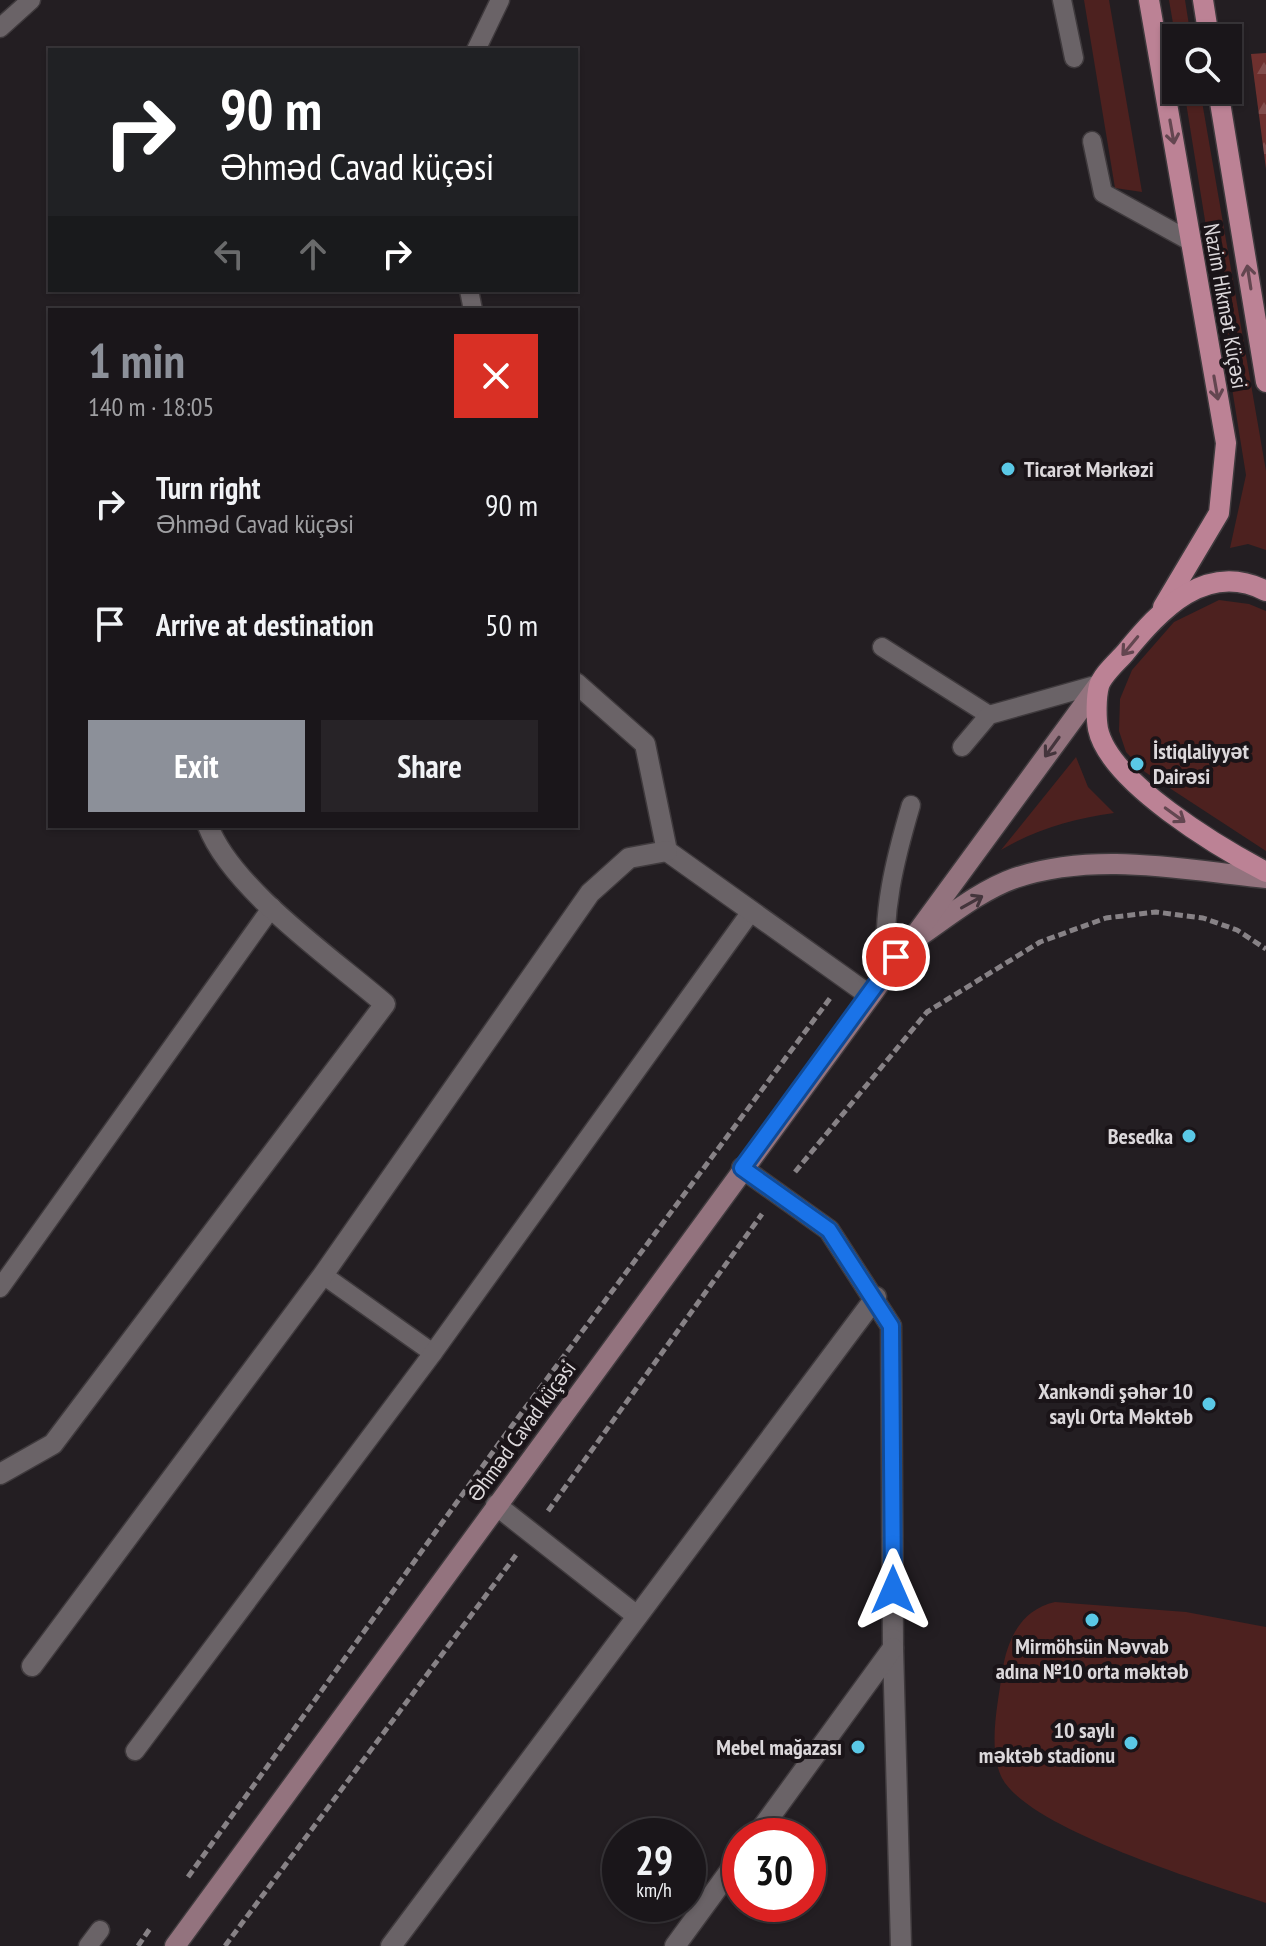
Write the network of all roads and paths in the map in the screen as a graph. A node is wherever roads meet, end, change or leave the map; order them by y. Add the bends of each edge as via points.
1 (31, 0) edge
2 (500, 0) edge
3 (1062, 0) edge
4 (1149, 0) edge
5 (1203, 0) edge
6 (1207, 24) edge
7 (0, 28) edge
8 (477, 48) edge
9 (1074, 58) dead end
10 (1220, 104) edge
11 (1092, 141) dead end
12 (1190, 241) junction
13 (1266, 382) edge
14 (1266, 591) edge
15 (1163, 607) junction
16 (882, 647) dead end
17 (1099, 684) junction
18 (578, 685) edge
19 (989, 715) junction
20 (962, 747) dead end
21 (911, 805) dead end
22 (209, 828) edge
23 (667, 851) junction
24 (1266, 875) edge
25 (272, 907) junction
26 (750, 913) junction
27 (906, 945) junction
28 (1266, 949) edge
29 (887, 970) junction
30 (845, 978) junction
31 (869, 995) junction
32 (742, 1168) junction
33 (778, 1193) junction
34 (323, 1275) junction
35 (0, 1288) edge
36 (876, 1297) junction
37 (433, 1353) junction
38 (0, 1474) edge
39 (496, 1505) junction
40 (532, 1533) junction
41 (637, 1616) junction
42 (893, 1648) junction
43 (32, 1666) dead end
44 (135, 1751) dead end
45 (769, 1818) edge
46 (184, 1882) dead end
47 (722, 1882) edge
48 (156, 1921) dead end
49 (100, 1930) dead end
50 (88, 1946) edge
51 (138, 1946) edge
52 (175, 1946) edge
53 (225, 1946) edge
54 (391, 1946) edge
55 (675, 1946) edge
56 (901, 1946) edge

1 - 7 lane
2 - 8 lane
3 - 9 lane
4 -> 12 main road, Nazim Hikmət Küçəsi
5 - 6 main road
13 -> 10 main road, Nazim Hikmət Küçəsi
11 - 12 lane via 1103,193
12 -> 15 main road, Nazim Hikmət Küçəsi via 1226,443 1219,513
14 - 15 main road via 1249,583 1204,585
15 -> 17 main road
16 - 19 lane
17 - 19 lane
17 -> 24 main road via 1098,729 1124,771 1186,823
17 -> 27 street, Əhməd Cavad küçəsi
18 - 23 street via 645,744
19 - 20 lane
21 - 29 lane via 895,859 884,942
22 - 25 street via 214,842
23 - 26 street
23 - 34 street via 629,858 590,893
27 -> 24 street via 1014,879 1070,867 1116,862
25 - 35 lane
25 - 38 street via 385,1004 53,1444
26 - 30 street
26 - 37 lane
27 - 29 street, Əhməd Cavad küçəsi
28 - 33 path via 1237,930 1203,918 1156,912 1106,918 1040,942 927,1012
29 - 31 street, Əhməd Cavad küçəsi
30 - 31 street
30 - 46 path via 485,1463
31 - 32 street, Əhməd Cavad küçəsi
32 - 33 street
32 - 39 street, Əhməd Cavad küçəsi
33 - 36 street via 829,1230
33 - 40 path
34 - 37 lane
34 - 43 street
36 - 41 street
36 - 42 street via 891,1326
37 - 44 lane
39 - 40 street
39 - 52 street, Əhməd Cavad küçəsi
40 - 41 street
40 - 53 path
41 - 54 street
42 - 45 street
42 - 56 street
47 - 55 street
48 - 51 path
49 - 50 lane

